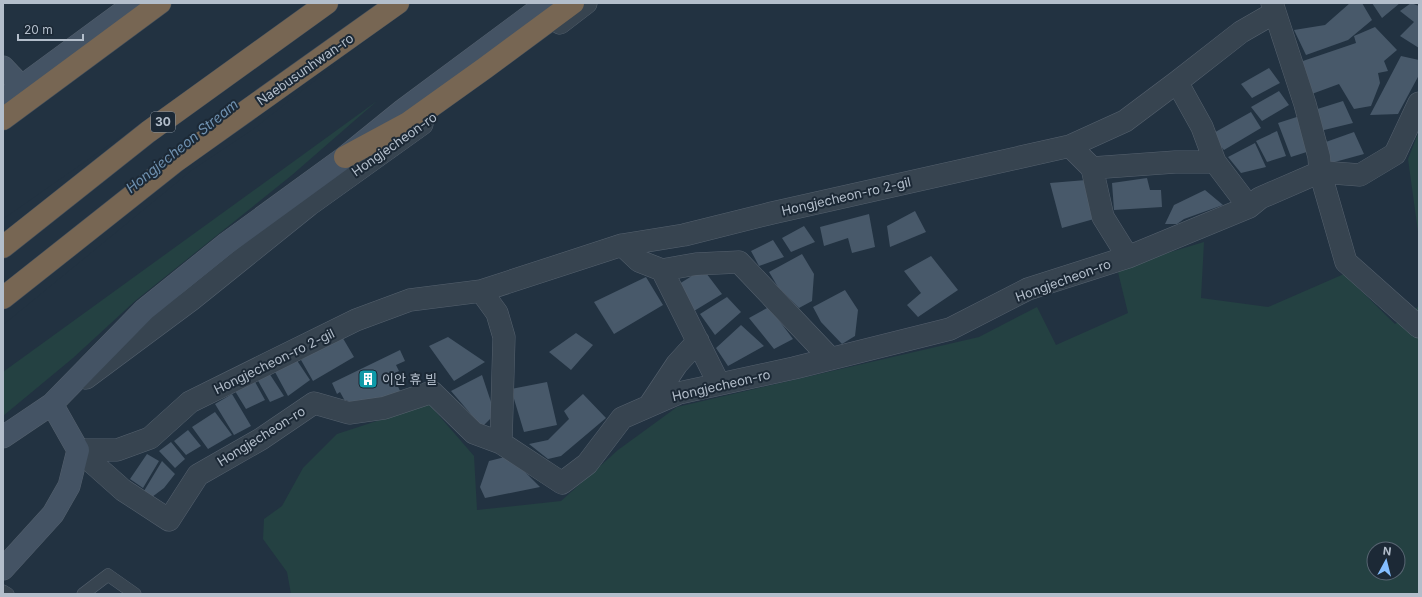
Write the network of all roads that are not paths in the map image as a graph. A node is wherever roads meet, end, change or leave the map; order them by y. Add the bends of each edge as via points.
1 (135, 3) edge
2 (160, 3) edge
3 (327, 3) edge
4 (398, 3) edge
5 (547, 3) edge
6 (573, 3) edge
7 (586, 3) edge
8 (1273, 8) edge
9 (3, 68) edge
10 (1177, 82) junction
11 (22, 87) junction
12 (3, 100) edge
13 (1419, 103) edge
14 (3, 119) edge
15 (1070, 146) junction
16 (345, 157) junction
17 (1215, 162) junction
18 (1092, 168) junction
19 (1320, 172) junction
20 (1249, 207) junction
21 (622, 245) junction
22 (3, 247) edge
23 (1128, 257) junction
24 (662, 270) junction
25 (481, 291) junction
26 (3, 298) edge
27 (1419, 327) edge
28 (698, 341) junction
29 (831, 360) junction
30 (719, 384) junction
31 (52, 404) junction
32 (649, 406) junction
33 (3, 437) edge
34 (501, 443) junction
35 (78, 450) junction
36 (3, 569) edge
37 (3, 591) edge
38 (8, 594) edge
39 (83, 594) edge
40 (136, 594) edge

1 - 11 street
2 - 14 highway
3 - 22 highway, 30 via 148,132
4 - 26 highway, Naebusunhwan-ro via 176,161
5 - 16 street, Hongjecheon-ro via 403,110
6 - 16 highway via 408,123
7 - 31 street, Hongjecheon-ro via 528,48 309,205 191,300
8 - 10 street, Hongjecheon-ro 2-gil
8 - 19 street via 1305,104 1319,157
9 - 11 street
10 - 15 street, Hongjecheon-ro 2-gil via 1125,121
10 - 17 street via 1202,127
11 - 12 street
13 - 19 street, Hongjecheon-ro via 1395,154 1360,175
15 - 18 street
15 - 21 street, Hongjecheon-ro 2-gil via 684,234
16 - 31 street, Hongjecheon-ro via 227,243 144,310
17 - 18 street
17 - 20 street
18 - 23 street via 1103,217
19 - 20 street, Hongjecheon-ro via 1260,198
19 - 27 street via 1346,262
20 - 23 street, Hongjecheon-ro
21 - 24 street via 639,261
21 - 25 street, Hongjecheon-ro 2-gil
23 - 29 street, Hongjecheon-ro via 1028,290 950,330
24 - 28 street
24 - 29 street via 696,264 739,262
25 - 34 street via 497,313 504,337
25 - 35 street, Hongjecheon-ro 2-gil via 410,300 356,320 190,402 150,438 117,450
28 - 30 street
28 - 32 street via 677,364
29 - 30 street, Hongjecheon-ro
30 - 32 street, Hongjecheon-ro via 679,393
31 - 33 street, Hongjecheon-ro
31 - 35 street, Hongjecheon-ro
32 - 34 street, Hongjecheon-ro via 622,418 587,464 562,483
34 - 35 street, Hongjecheon-ro via 474,433 432,392 384,408 349,413 314,403 198,475 169,520 123,490
35 - 36 street via 69,486 53,514
37 - 38 lane
39 - 40 lane via 108,575

